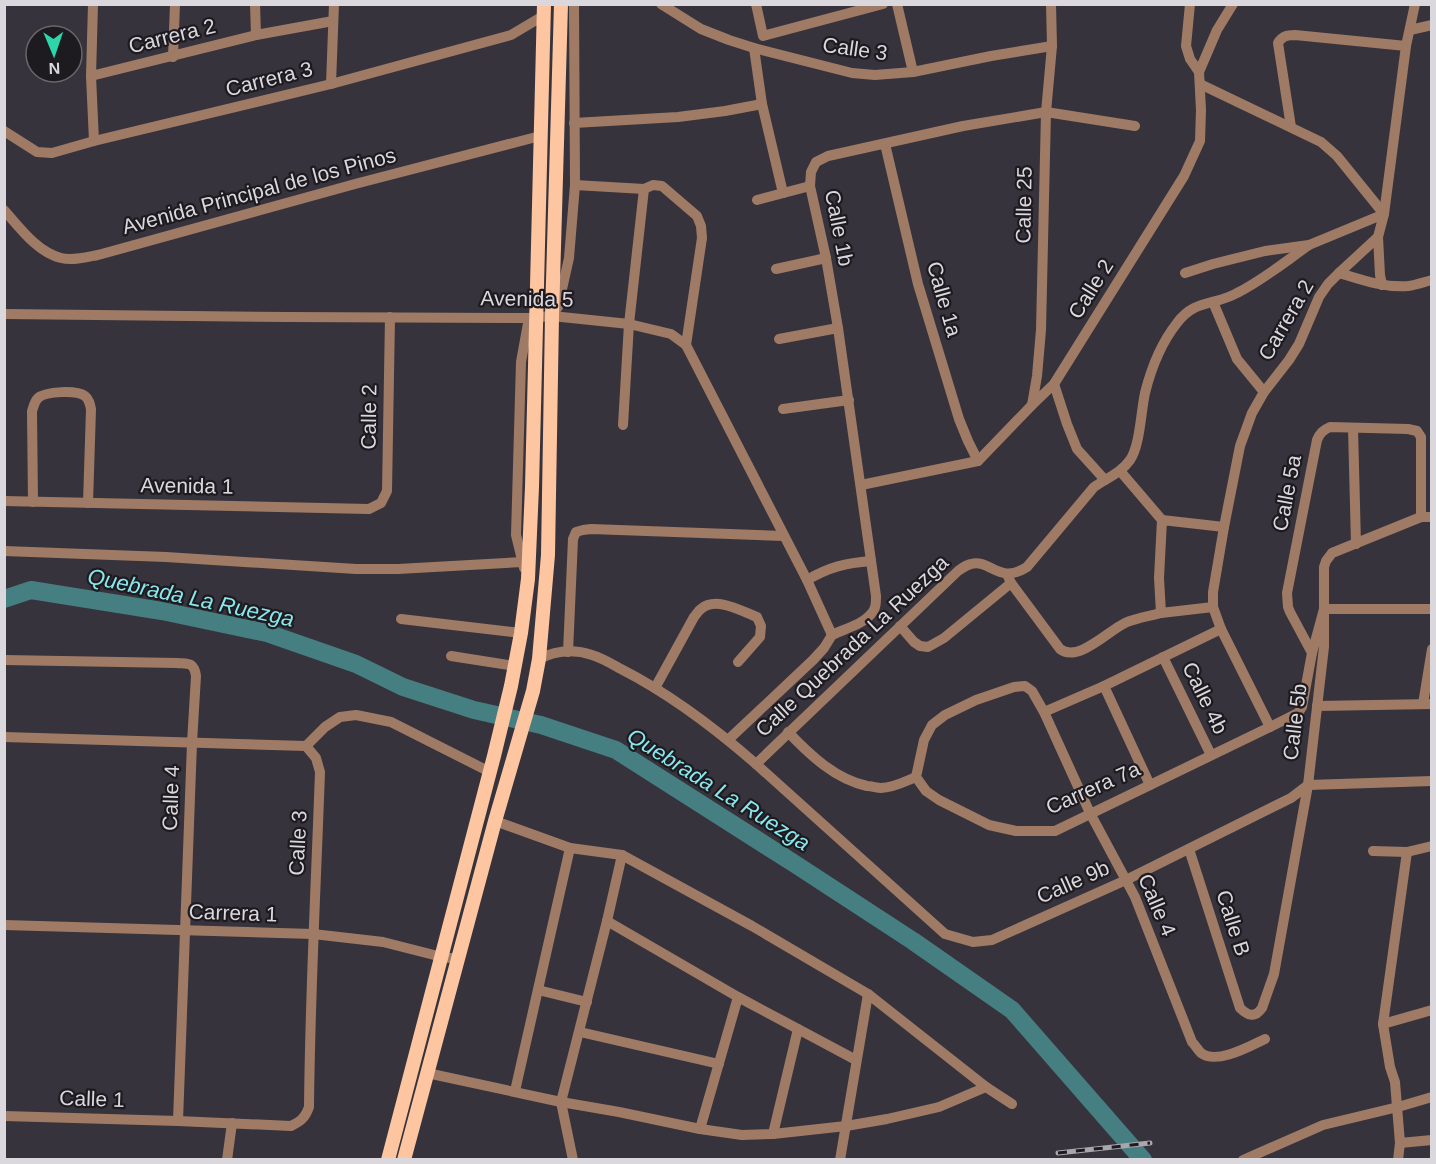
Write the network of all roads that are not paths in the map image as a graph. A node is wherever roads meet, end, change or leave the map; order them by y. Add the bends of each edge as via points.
1 (93, 4) edge
2 (175, 4) edge
3 (255, 4) edge
4 (334, 4) edge
5 (561, 4) edge
6 (574, 4) edge
7 (661, 4) edge
8 (756, 4) edge
9 (883, 4) edge
10 (897, 4) edge
11 (1051, 4) edge
12 (1190, 4) edge
13 (1233, 4) edge
14 (1415, 4) edge
15 (544, 10) edge
16 (333, 21) junction
17 (1431, 25) edge
18 (1410, 30) junction
19 (256, 35) junction
20 (1052, 46) junction
21 (1406, 46) junction
22 (754, 48) junction
23 (173, 57) junction
24 (913, 72) junction
25 (1199, 72) junction
26 (91, 76) junction
27 (331, 84) junction
28 (1200, 84) junction
29 (762, 104) junction
30 (1046, 112) junction
31 (574, 123) junction
32 (1135, 126) dead end
33 (1291, 127) junction
34 (4, 131) edge
35 (540, 136) junction
36 (94, 141) junction
37 (885, 144) junction
38 (575, 185) junction
39 (810, 186) junction
40 (644, 189) junction
41 (783, 193) junction
42 (758, 200) dead end
43 (4, 210) edge
44 (1384, 214) junction
45 (1378, 237) junction
46 (1309, 244) junction
47 (826, 258) junction
48 (776, 269) dead end
49 (1185, 273) dead end
50 (1339, 273) junction
51 (1431, 280) edge
52 (1382, 285) junction
53 (1213, 302) junction
54 (4, 314) edge
55 (552, 316) junction
56 (390, 317) junction
57 (532, 317) junction
58 (629, 324) junction
59 (838, 328) junction
60 (779, 339) dead end
61 (686, 345) junction
62 (1054, 384) junction
63 (1264, 392) junction
64 (849, 400) junction
65 (1032, 405) junction
66 (783, 409) dead end
67 (623, 425) dead end
68 (1353, 428) junction
69 (978, 461) junction
70 (1120, 472) junction
71 (1105, 480) junction
72 (861, 485) junction
73 (4, 501) edge
74 (33, 502) junction
75 (88, 503) junction
76 (369, 509) joint
77 (1426, 517) edge
78 (1162, 520) junction
79 (1224, 527) junction
80 (784, 536) junction
81 (1356, 544) junction
82 (4, 551) edge
83 (871, 561) junction
84 (522, 562) junction
85 (1009, 578) junction
86 (528, 579) junction
87 (807, 580) junction
88 (1213, 607) junction
89 (1324, 609) junction
90 (1431, 609) edge
91 (1161, 614) junction
92 (401, 619) dead end
93 (900, 626) junction
94 (1221, 629) junction
95 (521, 633) junction
96 (832, 634) junction
97 (1431, 649) edge
98 (568, 652) junction
99 (1312, 653) junction
100 (451, 656) dead end
101 (1163, 657) junction
102 (539, 659) junction
103 (4, 660) edge
104 (738, 662) dead end
105 (515, 666) junction
106 (1104, 686) junction
107 (655, 688) junction
108 (1427, 704) edge
109 (1317, 706) junction
110 (1044, 712) junction
111 (1270, 727) junction
112 (788, 732) junction
113 (4, 737) edge
114 (728, 740) junction
115 (192, 743) junction
116 (306, 746) junction
117 (1210, 755) junction
118 (756, 764) junction
119 (490, 772) junction
120 (916, 777) junction
121 (1431, 781) edge
122 (1150, 784) junction
123 (1308, 785) junction
124 (1090, 813) junction
125 (495, 821) junction
126 (1431, 846) edge
127 (570, 848) junction
128 (1189, 849) junction
129 (1373, 851) dead end
130 (1407, 852) junction
131 (622, 855) junction
132 (1126, 880) junction
133 (607, 921) junction
134 (4, 925) edge
135 (186, 931) junction
136 (313, 934) junction
137 (945, 934) joint
138 (442, 957) junction
139 (459, 959) junction
140 (538, 990) junction
141 (868, 994) junction
142 (738, 997) junction
143 (587, 1002) junction
144 (1240, 1008) joint
145 (1431, 1010) edge
146 (1383, 1024) junction
147 (798, 1029) junction
148 (580, 1032) junction
149 (1265, 1039) dead end
150 (856, 1060) junction
151 (719, 1064) junction
152 (427, 1073) junction
153 (986, 1087) junction
154 (515, 1091) junction
155 (1431, 1097) edge
156 (561, 1102) junction
157 (1012, 1104) dead end
158 (1398, 1107) junction
159 (4, 1116) edge
160 (178, 1121) junction
161 (232, 1123) junction
162 (846, 1126) junction
163 (700, 1129) junction
164 (772, 1134) junction
165 (1431, 1140) edge
166 (1400, 1143) junction
167 (227, 1160) edge
168 (388, 1160) edge
169 (404, 1160) edge
170 (573, 1160) edge
171 (840, 1160) edge
172 (1244, 1160) edge
173 (1398, 1160) edge

1 - 26 street
2 - 23 street
3 - 19 street
4 - 16 street
5 - 55 main road
6 - 31 street
7 - 22 street, Calle 3 via 701,29
8 - 9 street via 763,36
10 - 24 street
11 - 20 street, Calle 25
12 - 25 street via 1186,46
13 - 25 street, Calle 2
14 - 18 street
15 - 27 street, Carrera 3 via 511,35
15 - 35 main road
16 - 19 street, Carrera 2
16 - 27 street
17 - 18 street
18 - 21 street
19 - 23 street, Carrera 2
20 - 24 street, Calle 3
20 - 30 street, Calle 25
21 - 33 street via 1295,35 1281,38 1278,43
21 - 44 street
22 - 24 street, Calle 3 via 852,73
22 - 29 street
23 - 26 street, Carrera 2
25 - 28 street, Calle 2
26 - 36 street
27 - 36 street, Carrera 3
28 - 33 street
28 - 62 street, Calle 2 via 1200,141 1184,176
29 - 31 street via 678,117
29 - 41 street
30 - 32 street, Calle 1b
30 - 37 street, Calle 1b
30 - 65 street, Calle 25 via 1041,330
31 - 38 street
33 - 44 street via 1321,142 1337,156
34 - 36 street, Carrera 3 via 37,152 52,153
35 - 43 street, Avenida Principal de los Pinos via 79,259 62,258 44,250
35 - 57 main road
37 - 39 street, Calle 1b via 816,162
37 - 69 street, Calle 1a via 918,284 959,419
38 - 40 street
38 - 55 street via 569,258 558,307
39 - 41 street
39 - 47 street, Calle 1b
40 - 58 street
40 - 61 street via 662,186 697,216 701,226
41 - 42 street
44 - 45 street
44 - 46 street
45 - 50 street, Carrera 2
45 - 52 street
46 - 49 street via 1265,251
46 - 53 street via 1235,295
47 - 48 street
47 - 59 street, Calle 1b
50 - 52 street
50 - 63 street, Carrera 2 via 1319,297 1299,344
51 - 52 street via 1409,286
53 - 63 street via 1237,359
53 - 70 street via 1187,311 1163,344 1146,392 1132,458
54 - 56 street, Avenida 5
55 - 57 street, Avenida 5
55 - 58 street, Avenida 5
55 - 102 main road via 548,555
56 - 57 street, Avenida 5
56 - 76 street, Calle 2 via 387,491 381,503
57 - 84 street via 521,362 516,535
57 - 86 main road
58 - 61 street, Avenida 5 via 671,334
58 - 67 street
59 - 60 street
59 - 64 street, Calle 1b
61 - 80 street
62 - 65 street, Calle 2
62 - 71 street via 1077,449
63 - 79 street, Carrera 2 via 1240,446
64 - 66 street
64 - 72 street, Calle 1b
65 - 69 street, Calle 2
68 - 77 street, Calle 5a via 1417,431 1421,436
68 - 81 street
68 - 99 street, Calle 5a via 1330,427 1317,440 1287,593 1288,607
69 - 72 street
70 - 71 street
70 - 78 street
71 - 85 street via 1027,567
72 - 83 street, Calle 1b
73 - 74 street, Avenida 1
74 - 75 street, Avenida 1
74 - 75 street via 34,403 48,393 78,393 86,397 91,409
75 - 76 street, Avenida 1
77 - 81 street
78 - 79 street
78 - 91 street
79 - 88 street, Carrera 2
80 - 87 street
80 - 98 street via 591,529 576,532
81 - 89 street, Calle 5b via 1332,554 1326,561
82 - 84 street via 356,569
83 - 87 street via 837,565
83 - 96 street, Calle 1b via 875,608 863,621
84 - 86 street
85 - 91 street via 1065,653 1081,651 1126,623
85 - 93 street, Calle Quebrada La Ruezga via 978,563 968,564
85 - 93 street via 944,638 928,647 914,642
86 - 95 main road
87 - 96 street
88 - 91 street
88 - 94 street, Carrera 2
89 - 90 street
89 - 99 street, Carrera 7a
89 - 109 street, Calle 5b
92 - 95 street
93 - 112 street, Calle Quebrada La Ruezga
94 - 101 street
94 - 111 street, Carrera 2
95 - 105 main road
96 - 114 street via 813,660
97 - 108 street
98 - 102 street
98 - 107 street via 593,655
99 - 111 street, Carrera 7a via 1302,706 1298,713
100 - 105 street
101 - 106 street
101 - 117 street, Calle 4b
102 - 125 main road
103 - 115 street, Calle 4 via 194,666
104 - 107 street via 760,636 757,617 721,604 708,605 694,617
105 - 119 main road
106 - 110 street
106 - 122 street
107 - 114 street
108 - 109 street
109 - 123 street, Calle 5b
110 - 120 street via 1025,686 976,700 945,715 932,725 924,740
110 - 124 street, Calle 4
111 - 117 street, Carrera 7a
112 - 118 street, Calle Quebrada La Ruezga
112 - 120 street via 831,771 861,784 881,788
113 - 115 street
114 - 118 street
115 - 116 street
115 - 135 street, Calle 4
116 - 119 street via 340,717 356,715 391,722
116 - 136 street, Calle 3 via 316,758 320,772
117 - 122 street, Carrera 7a
118 - 137 street, Calle Quebrada La Ruezga
119 - 138 main road
120 - 124 street, Carrera 7a via 939,800 989,825 1016,831 1054,831
121 - 123 street
122 - 124 street, Carrera 7a
123 - 128 street, Calle 9b via 1291,798
123 - 144 street, Calle 5b via 1274,974 1259,1013 1246,1014
124 - 132 street, Calle 4
125 - 127 street
125 - 139 main road
126 - 130 street
127 - 131 street
127 - 140 street
128 - 132 street, Calle 9b
128 - 144 street, Calle B
129 - 130 street
130 - 146 street
131 - 133 street
131 - 141 street
132 - 137 street, Calle 9b via 992,940 973,942
132 - 149 street, Calle 4 via 1192,1042 1202,1054 1226,1056
133 - 142 street
133 - 143 street
134 - 135 street, Carrera 1
135 - 136 street, Carrera 1
135 - 160 street, Calle 4
136 - 138 street, Carrera 1 via 382,942
136 - 161 street, Calle 3 via 306,1116 291,1126
138 - 139 street, Carrera 1
138 - 168 main road
139 - 152 main road
140 - 143 street
140 - 154 street
141 - 150 street
141 - 153 street
142 - 147 street
142 - 151 street
143 - 148 street
145 - 146 street
146 - 158 street
147 - 150 street
147 - 164 street
148 - 151 street
148 - 156 street
150 - 162 street
151 - 163 street
152 - 154 street
152 - 169 main road
153 - 157 street
153 - 162 street via 939,1107
154 - 156 street
155 - 158 street
156 - 163 street
156 - 170 street
158 - 166 street
158 - 172 street via 1323,1125
159 - 160 street, Calle 1
160 - 161 street, Calle 3
161 - 167 street
162 - 164 street
162 - 171 street
163 - 164 street via 742,1135
165 - 166 street
166 - 173 street

